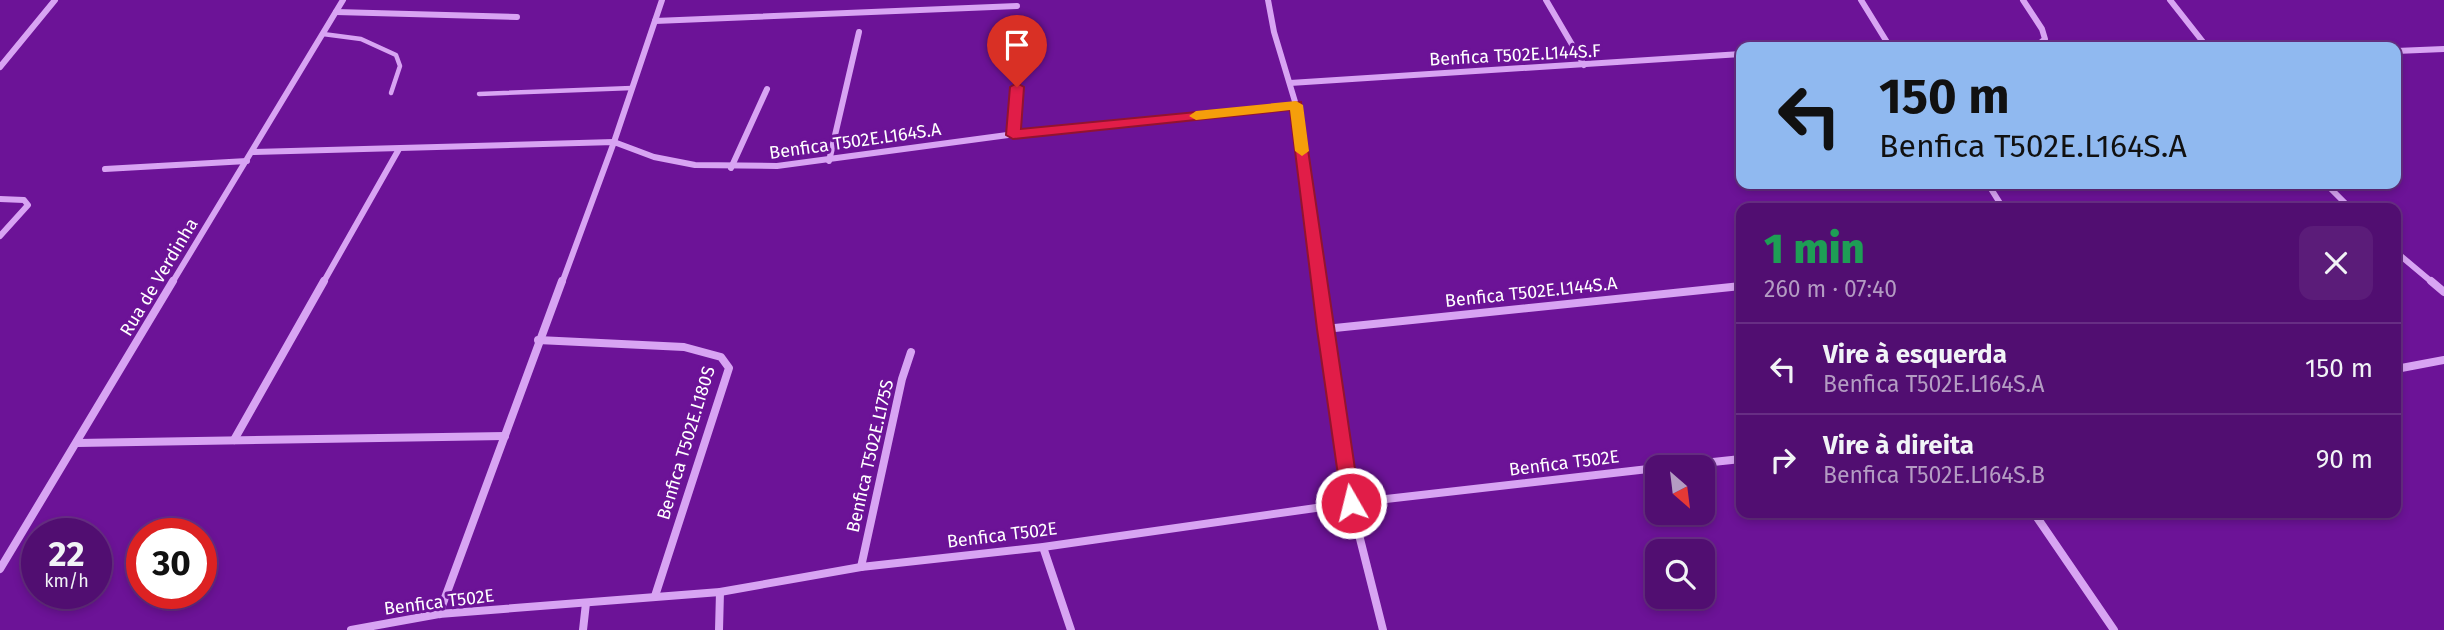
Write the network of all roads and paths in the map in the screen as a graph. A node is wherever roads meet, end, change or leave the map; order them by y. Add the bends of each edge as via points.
1 (55, 0) edge
2 (343, 0) edge
3 (662, 0) edge
4 (886, 0) edge
5 (1268, 0) edge
6 (1546, 0) edge
7 (1861, 0) edge
8 (2023, 0) edge
9 (2170, 0) edge
10 (1017, 6) dead end
11 (882, 11) junction
12 (336, 12) junction
13 (517, 17) dead end
14 (655, 21) junction
15 (859, 32) dead end
16 (323, 34) junction
17 (1021, 39) dead end
18 (1886, 42) edge
19 (2042, 42) edge
20 (2203, 42) edge
21 (2444, 49) edge
22 (2401, 51) edge
23 (1736, 54) edge
24 (1584, 65) junction
25 (0, 67) edge
26 (1290, 83) junction
27 (632, 88) junction
28 (767, 89) dead end
29 (391, 93) dead end
30 (479, 94) dead end
31 (1296, 105) junction
32 (1013, 135) junction
33 (614, 142) junction
34 (399, 149) junction
35 (253, 152) junction
36 (247, 161) junction
37 (829, 161) junction
38 (731, 168) junction
39 (105, 169) dead end
40 (2331, 189) edge
41 (0, 200) edge
42 (2345, 203) edge
43 (0, 236) edge
44 (2401, 256) edge
45 (1736, 287) edge
46 (2444, 292) edge
47 (1325, 329) junction
48 (538, 340) junction
49 (911, 352) dead end
50 (2444, 360) edge
51 (2401, 368) edge
52 (505, 436) junction
53 (234, 440) junction
54 (77, 443) junction
55 (1736, 460) edge
56 (1715, 462) edge
57 (1645, 469) edge
58 (1351, 503) junction
59 (2037, 518) edge
60 (1043, 547) junction
61 (861, 567) junction
62 (0, 569) edge
63 (720, 592) junction
64 (655, 596) junction
65 (586, 603) junction
66 (439, 614) junction
67 (351, 630) edge
68 (583, 630) edge
69 (719, 630) edge
70 (1071, 630) edge
71 (1383, 630) edge
72 (2114, 630) edge

1 - 25 street
2 - 12 street, Rua de Verdinha
3 - 14 street
4 - 11 street
5 - 26 street
6 - 24 street
7 - 18 street
8 - 19 street via 2042,29
9 - 20 street
10 - 11 street
11 - 14 street
12 - 13 street
12 - 16 street, Rua de Verdinha
14 - 27 street
15 - 37 street
16 - 29 lane via 361,38 396,55 400,66
16 - 35 street, Rua de Verdinha
17 - 32 street
21 - 22 street
23 - 24 street, Benfica T502E.L144S.F
24 - 26 street, Benfica T502E.L144S.F
26 - 31 street
27 - 30 lane
27 - 33 street
28 - 38 street
31 - 32 street, Benfica T502E.L164S.A
31 - 47 street
32 - 37 street, Benfica T502E.L164S.A
33 - 34 street, Benfica T502E.L164S.A
33 - 38 street, Benfica T502E.L164S.A via 638,153
33 - 48 street
34 - 35 street, Benfica T502E.L164S.A
34 - 53 street
35 - 36 street, Rua de Verdinha
36 - 39 street
36 - 54 street, Rua de Verdinha
37 - 38 street, Benfica T502E.L164S.A
40 - 42 street
41 - 43 street via 24,200 28,205
44 - 46 street
45 - 47 street, Benfica T502E.L144S.A
47 - 58 street
48 - 52 street
48 - 64 street, Benfica T502E.L180S via 684,347 722,357 729,368
49 - 61 street, Benfica T502E.L175S
50 - 51 street
52 - 53 street
52 - 66 street
53 - 54 street
54 - 62 street, Rua de Verdinha
55 - 56 street
57 - 58 street, Benfica T502E
58 - 60 street, Benfica T502E
58 - 71 street
59 - 72 street
60 - 61 street, Benfica T502E
60 - 70 street
61 - 63 street, Benfica T502E
63 - 64 street, Benfica T502E
63 - 69 street
64 - 65 street, Benfica T502E
65 - 66 street, Benfica T502E
65 - 68 street
66 - 67 street, Benfica T502E

